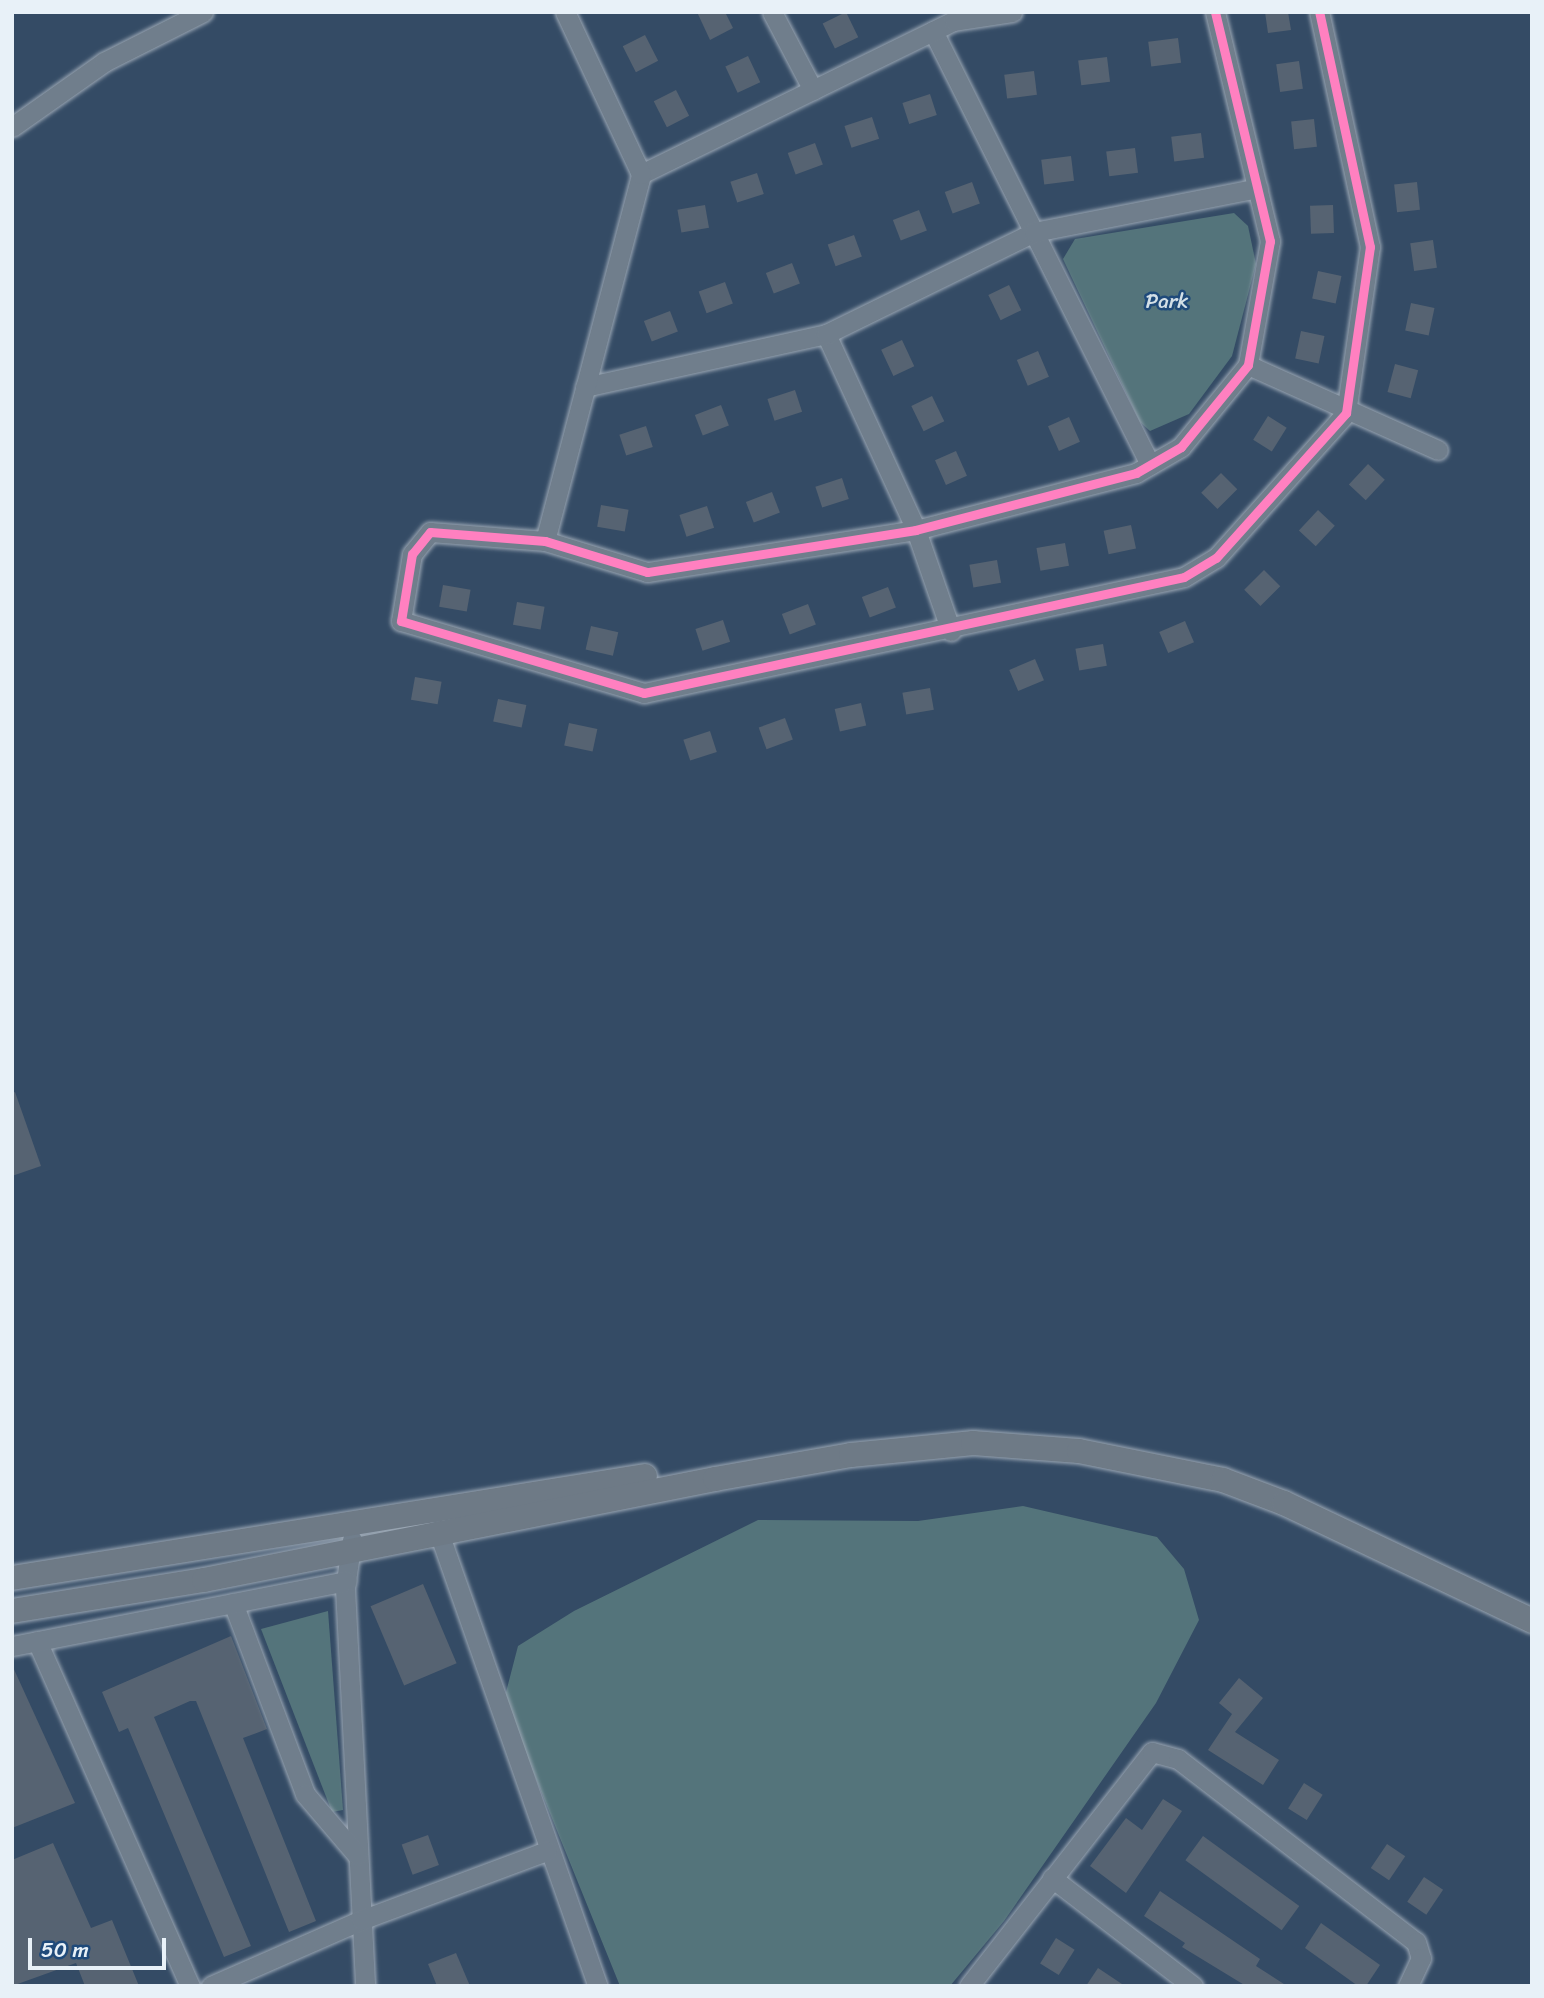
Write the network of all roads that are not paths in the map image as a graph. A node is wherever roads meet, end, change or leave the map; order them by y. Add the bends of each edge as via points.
1 (203, 12) edge
2 (565, 12) edge
3 (772, 12) edge
4 (1012, 12) edge
5 (1215, 12) edge
6 (1319, 12) edge
7 (954, 17) edge
8 (169, 20) edge
9 (933, 31) junction
10 (813, 90) junction
11 (12, 127) edge
12 (641, 174) junction
13 (1258, 188) junction
14 (1034, 232) junction
15 (826, 334) junction
16 (1248, 365) junction
17 (585, 387) junction
18 (1346, 413) junction
19 (1438, 450) dead end
20 (1150, 465) junction
21 (916, 530) junction
22 (545, 541) junction
23 (951, 631) junction
24 (350, 1522) junction
25 (438, 1530) junction
26 (353, 1550) junction
27 (12, 1578) edge
28 (346, 1581) junction
29 (233, 1603) junction
30 (1532, 1609) edge
31 (12, 1611) edge
32 (1532, 1621) edge
33 (37, 1641) junction
34 (12, 1646) edge
35 (547, 1850) junction
36 (357, 1855) junction
37 (1052, 1878) junction
38 (360, 1920) junction
39 (190, 1986) edge
40 (211, 1986) edge
41 (365, 1986) edge
42 (598, 1986) edge
43 (969, 1986) edge
44 (1193, 1986) edge
45 (1408, 1986) edge

1 - 8 street
2 - 12 street
3 - 10 street
4 - 7 street
5 - 13 street
6 - 18 street via 1370,247
7 - 9 street
8 - 11 street
9 - 10 street
9 - 14 street
10 - 12 street
12 - 17 street
13 - 14 street
13 - 16 street via 1270,241
14 - 15 street
14 - 20 street
15 - 17 street
15 - 21 street
16 - 18 street
16 - 20 street via 1181,447
17 - 22 street
18 - 19 street
18 - 23 street via 1216,558 1184,577
20 - 21 street
21 - 22 street via 646,572
21 - 23 street
22 - 23 street via 429,532 412,554 401,621 644,693
24 - 26 street
24 - 27 main road
24 - 30 main road via 896,1437 1006,1432 1068,1438 1252,1476 1373,1529
25 - 26 main road
25 - 32 main road via 851,1455 973,1443 1019,1445 1079,1451 1223,1480 1306,1513
25 - 35 street
26 - 28 street
26 - 31 main road
28 - 29 street
28 - 36 street
29 - 33 street
29 - 36 street via 304,1794
33 - 34 street
33 - 39 street
35 - 38 street
35 - 42 street
36 - 38 street
37 - 43 street
37 - 44 street
37 - 45 street via 1152,1752 1178,1759 1416,1941 1421,1958
38 - 40 street
38 - 41 street

